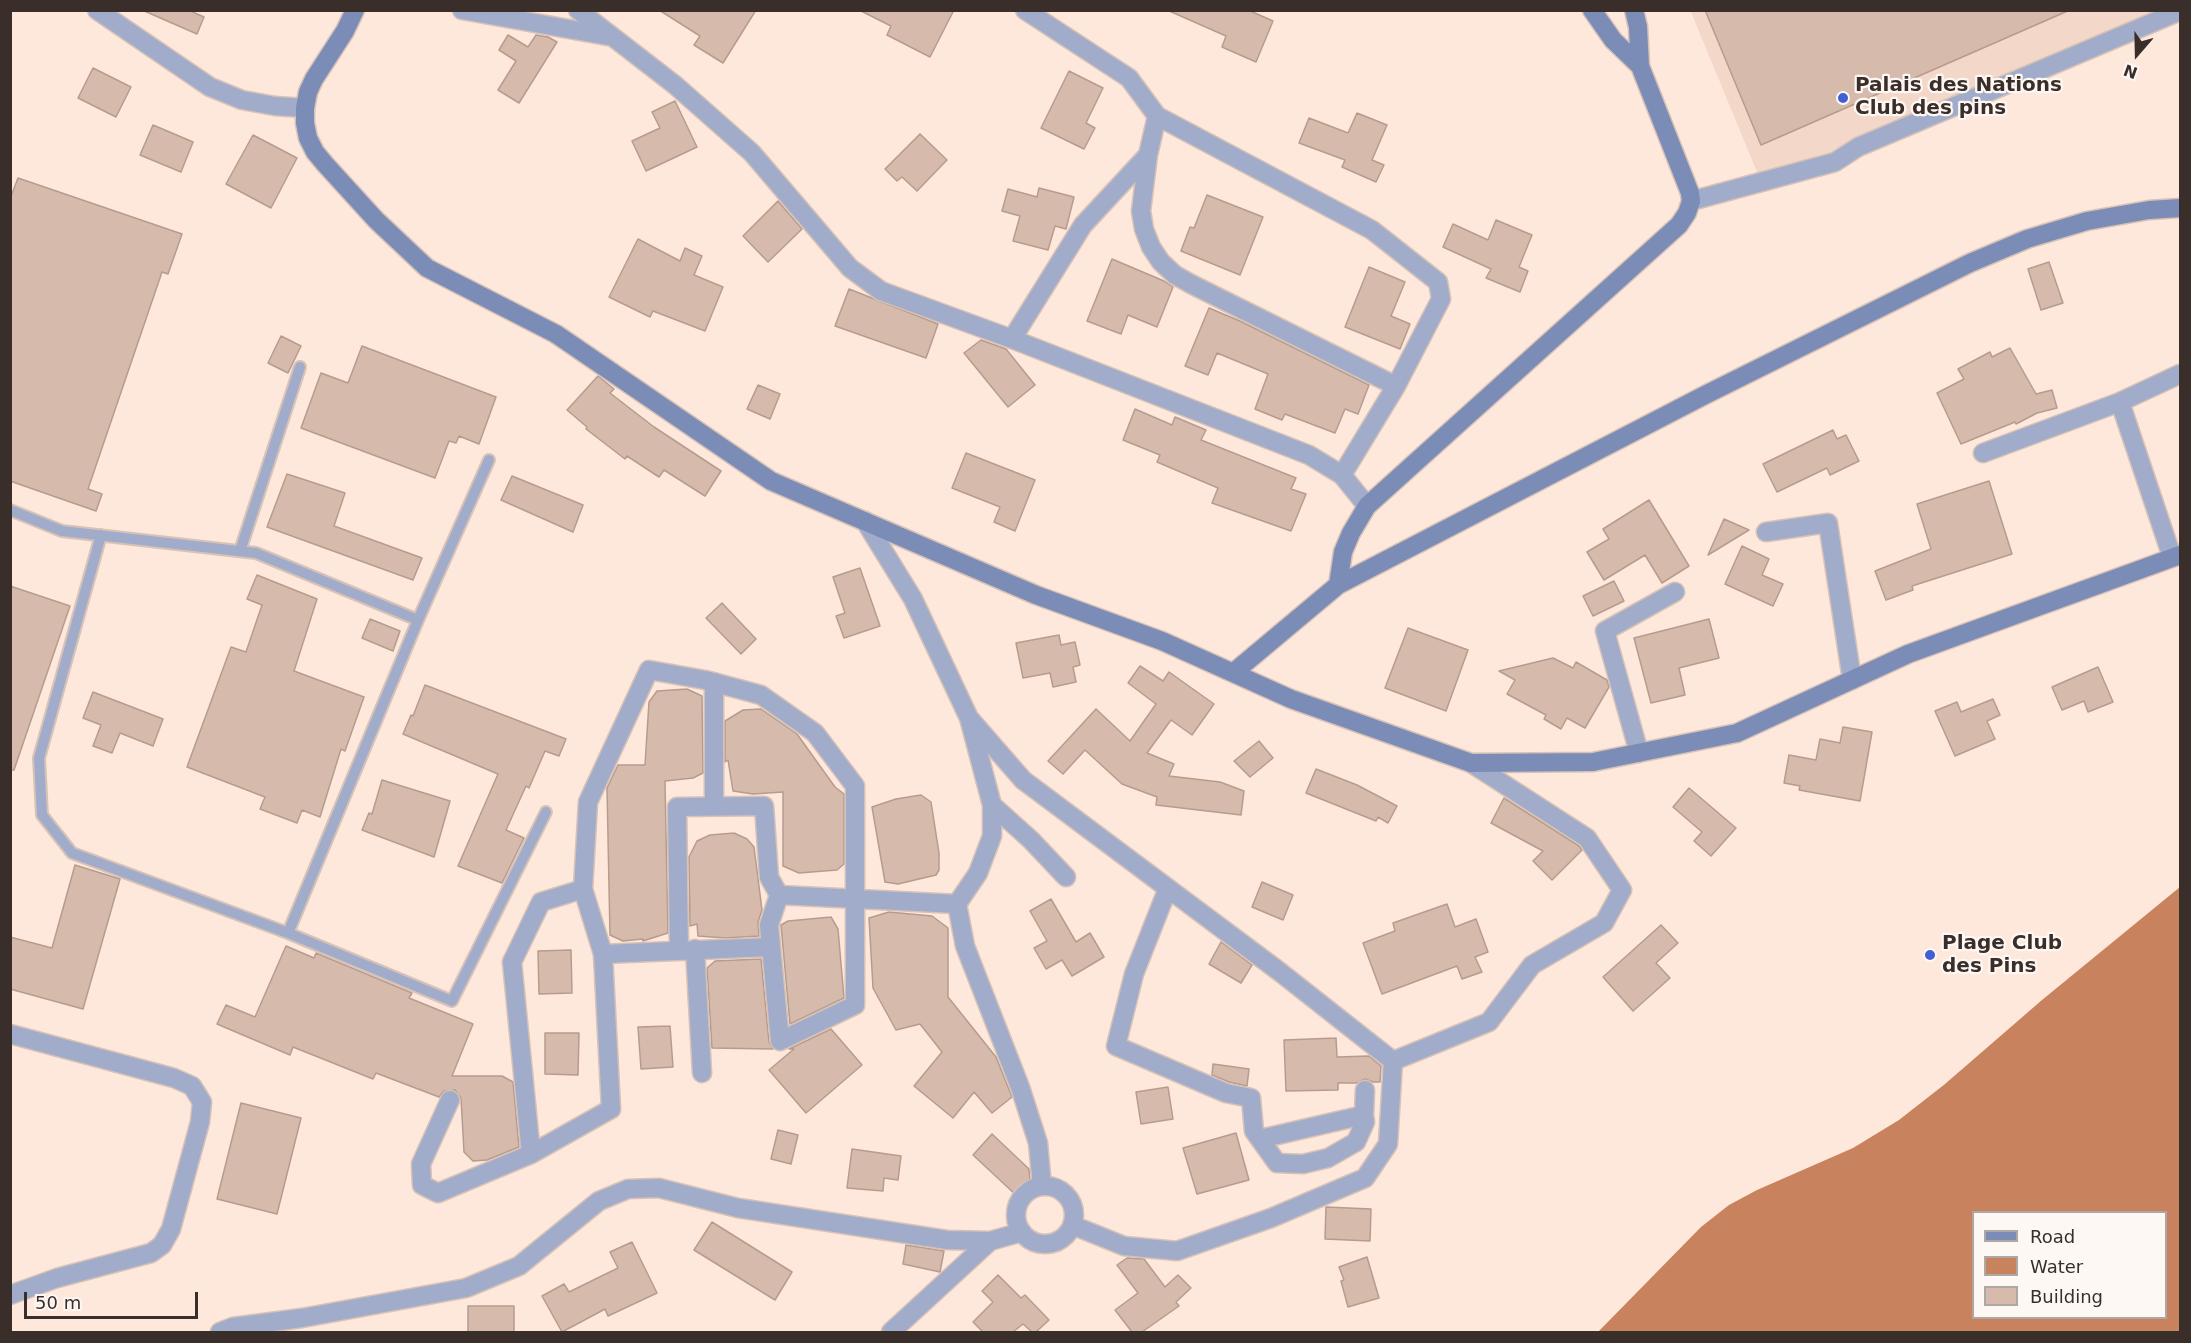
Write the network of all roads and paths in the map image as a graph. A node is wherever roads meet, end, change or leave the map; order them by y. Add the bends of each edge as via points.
1 (97, 10) edge
2 (355, 10) edge
3 (462, 10) edge
4 (578, 10) edge
5 (1025, 10) edge
6 (1592, 10) edge
7 (1634, 10) edge
8 (2181, 11) edge
9 (613, 37) junction
10 (1640, 66) junction
11 (305, 108) junction
12 (1157, 116) junction
13 (1148, 155) junction
14 (1690, 201) junction
15 (2181, 208) edge
16 (1012, 339) junction
17 (300, 367) dead end
18 (2181, 374) edge
19 (1396, 386) junction
20 (2120, 402) junction
21 (1983, 453) dead end
22 (489, 460) dead end
23 (1342, 475) junction
24 (1367, 506) junction
25 (10, 510) edge
26 (865, 521) junction
27 (1766, 532) dead end
28 (102, 535) junction
29 (240, 551) junction
30 (2176, 556) edge
31 (1338, 585) junction
32 (1675, 592) dead end
33 (418, 620) junction
34 (1233, 673) junction
35 (1852, 680) junction
36 (714, 682) junction
37 (969, 718) junction
38 (1639, 753) junction
39 (1471, 763) junction
40 (992, 805) junction
41 (714, 806) junction
42 (546, 812) dead end
43 (1066, 877) dead end
44 (1168, 888) junction
45 (583, 889) junction
46 (779, 895) junction
47 (854, 898) junction
48 (957, 904) junction
49 (288, 933) junction
50 (771, 947) junction
51 (687, 950) junction
52 (603, 954) junction
53 (10, 1034) edge
54 (1393, 1061) junction
55 (702, 1073) dead end
56 (1365, 1090) dead end
57 (450, 1100) dead end
58 (1364, 1115) junction
59 (1260, 1139) junction
60 (531, 1154) junction
61 (1041, 1186) junction
62 (1072, 1225) junction
63 (1022, 1232) junction
64 (990, 1241) junction
65 (10, 1295) edge
66 (220, 1332) edge
67 (891, 1332) edge

1 - 11 street via 210,87 242,100
2 - 11 main road via 314,79
3 - 9 street
4 - 9 street
5 - 12 street via 1129,78
6 - 10 main road
7 - 10 main road
8 - 14 street via 1858,147 1835,162
9 - 16 street via 752,153 850,268 881,291
10 - 14 main road
11 - 26 main road via 308,138 315,152 376,220 427,268 556,334 771,481
12 - 13 street
12 - 19 street via 1372,230 1438,282 1441,299
13 - 16 street via 1083,225
13 - 19 street via 1141,211 1144,230 1150,247 1174,275
14 - 24 main road via 1678,225
15 - 31 main road via 2087,221 2027,239 1970,263
16 - 23 street via 1310,454
17 - 29 lane
18 - 20 street
19 - 23 street
20 - 21 street
20 - 30 street
22 - 33 lane
23 - 24 street
24 - 31 main road via 1343,552
25 - 28 lane via 62,531
26 - 34 main road via 1036,595 1162,641
26 - 37 street via 914,598
27 - 35 street via 1828,523
28 - 29 lane
28 - 49 lane via 39,758 42,815 72,853
29 - 33 lane via 256,553
30 - 35 main road via 1908,654
31 - 34 main road
32 - 38 street via 1605,631
33 - 49 lane
34 - 39 main road via 1291,699
35 - 38 main road via 1737,733
36 - 41 street
36 - 45 street via 649,670 588,802
36 - 47 street via 761,695 815,733 855,786
37 - 40 street
37 - 44 street via 1023,780
38 - 39 main road via 1593,762
39 - 54 street via 1587,838 1622,890 1604,924 1532,965 1489,1023
40 - 43 street
40 - 48 street via 992,836 978,873
41 - 46 street via 764,806 769,877
41 - 51 street via 677,807
42 - 49 lane via 452,1001
44 - 54 street
44 - 59 street via 1134,974 1116,1046 1226,1093 1251,1098 1254,1131
45 - 52 street
45 - 60 street via 541,902 512,962
46 - 47 street
46 - 50 street via 769,925
47 - 48 street
47 - 50 street via 855,1005 780,1041
48 - 61 street via 965,946 1038,1143
50 - 51 street
51 - 52 street
51 - 55 street
52 - 60 street via 611,1109
53 - 65 street via 174,1078 192,1086 202,1102 171,1229 162,1245 151,1253
54 - 62 street via 1388,1144 1365,1178 1271,1218 1177,1251 1124,1246
56 - 58 street
57 - 60 street via 421,1164 422,1185 438,1193
58 - 59 street
58 - 59 street via 1356,1142 1328,1158 1303,1164 1277,1163
61 - 62 street via 1068,1197 1074,1216
61 - 63 street via 1024,1194 1018,1203 1017,1223
62 - 63 street via 1067,1234 1049,1244 1029,1239
63 - 64 street
64 - 66 street via 947,1240 738,1208 659,1188 628,1188 599,1201 519,1266 466,1288
64 - 67 street

